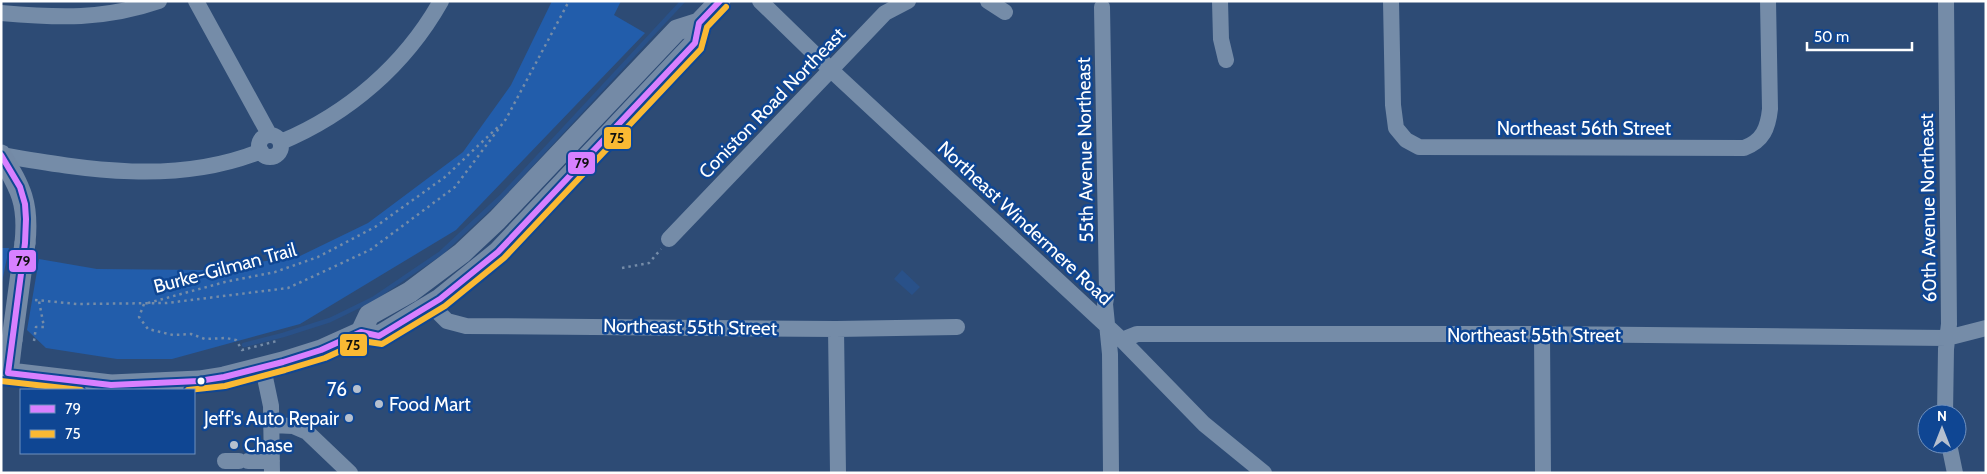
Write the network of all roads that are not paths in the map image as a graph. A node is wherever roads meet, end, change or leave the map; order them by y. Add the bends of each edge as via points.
1 (159, 1) edge
2 (196, 1) edge
3 (441, 1) edge
4 (720, 1) edge
5 (760, 1) edge
6 (908, 1) edge
7 (988, 1) edge
8 (1220, 1) edge
9 (1391, 1) edge
10 (1768, 1) edge
11 (1946, 1) edge
12 (1102, 6) dead end
13 (1005, 12) dead end
14 (1, 13) edge
15 (698, 23) junction
16 (1226, 60) dead end
17 (831, 70) junction
18 (275, 138) junction
19 (1, 155) edge
20 (669, 239) dead end
21 (431, 305) junction
22 (1106, 327) junction
23 (957, 328) dead end
24 (1986, 328) edge
25 (836, 329) junction
26 (361, 332) junction
27 (1542, 334) junction
28 (1947, 338) junction
29 (1122, 340) junction
30 (263, 368) junction
31 (5, 373) edge
32 (1945, 404) edge
33 (272, 426) junction
34 (1951, 454) edge
35 (237, 462) dead end
36 (272, 467) edge
37 (350, 473) edge
38 (838, 473) edge
39 (1111, 473) edge
40 (1264, 473) edge
41 (1543, 473) edge
42 (1955, 473) edge

1 - 14 street via 114,14 86,17
2 - 18 street
3 - 18 street via 415,41 365,92 306,132
4 - 15 main road
5 - 17 street, Northeast Windermere Road
6 - 17 street, Coniston Road Northeast via 885,13
7 - 13 street
8 - 16 street via 1221,39
9 - 10 street, Northeast 56th Street via 1396,128 1406,140 1420,147 1744,148 1761,138 1768,125
11 - 28 street, 60th Avenue Northeast
12 - 22 street, 55th Avenue Northeast
15 - 21 main road via 695,43 515,235
15 - 26 main road via 677,30 462,253 410,292 369,315
17 - 20 street, Coniston Road Northeast
17 - 22 street, Northeast Windermere Road
18 - 19 street via 263,137 260,151 223,163 144,173
19 - 31 main road, bridge via 20,188 26,219
21 - 25 street, Northeast 55th Street via 447,320 466,326
21 - 26 main road via 379,336
22 - 29 street, Northeast Windermere Road
22 - 39 street, 55th Avenue Northeast via 1110,354
23 - 25 street, Northeast 55th Street
24 - 28 street, Northeast 55th Street
25 - 38 street
26 - 30 main road via 321,350
27 - 28 street, Northeast 55th Street
27 - 29 street, Northeast 55th Street via 1137,334
27 - 41 street
28 - 32 street, 60th Avenue Northeast
29 - 40 street, Northeast Windermere Road via 1204,424
30 - 31 main road via 199,381 132,385
30 - 33 street
33 - 36 street
33 - 37 street via 293,426 307,432
34 - 42 street
35 - 36 street

